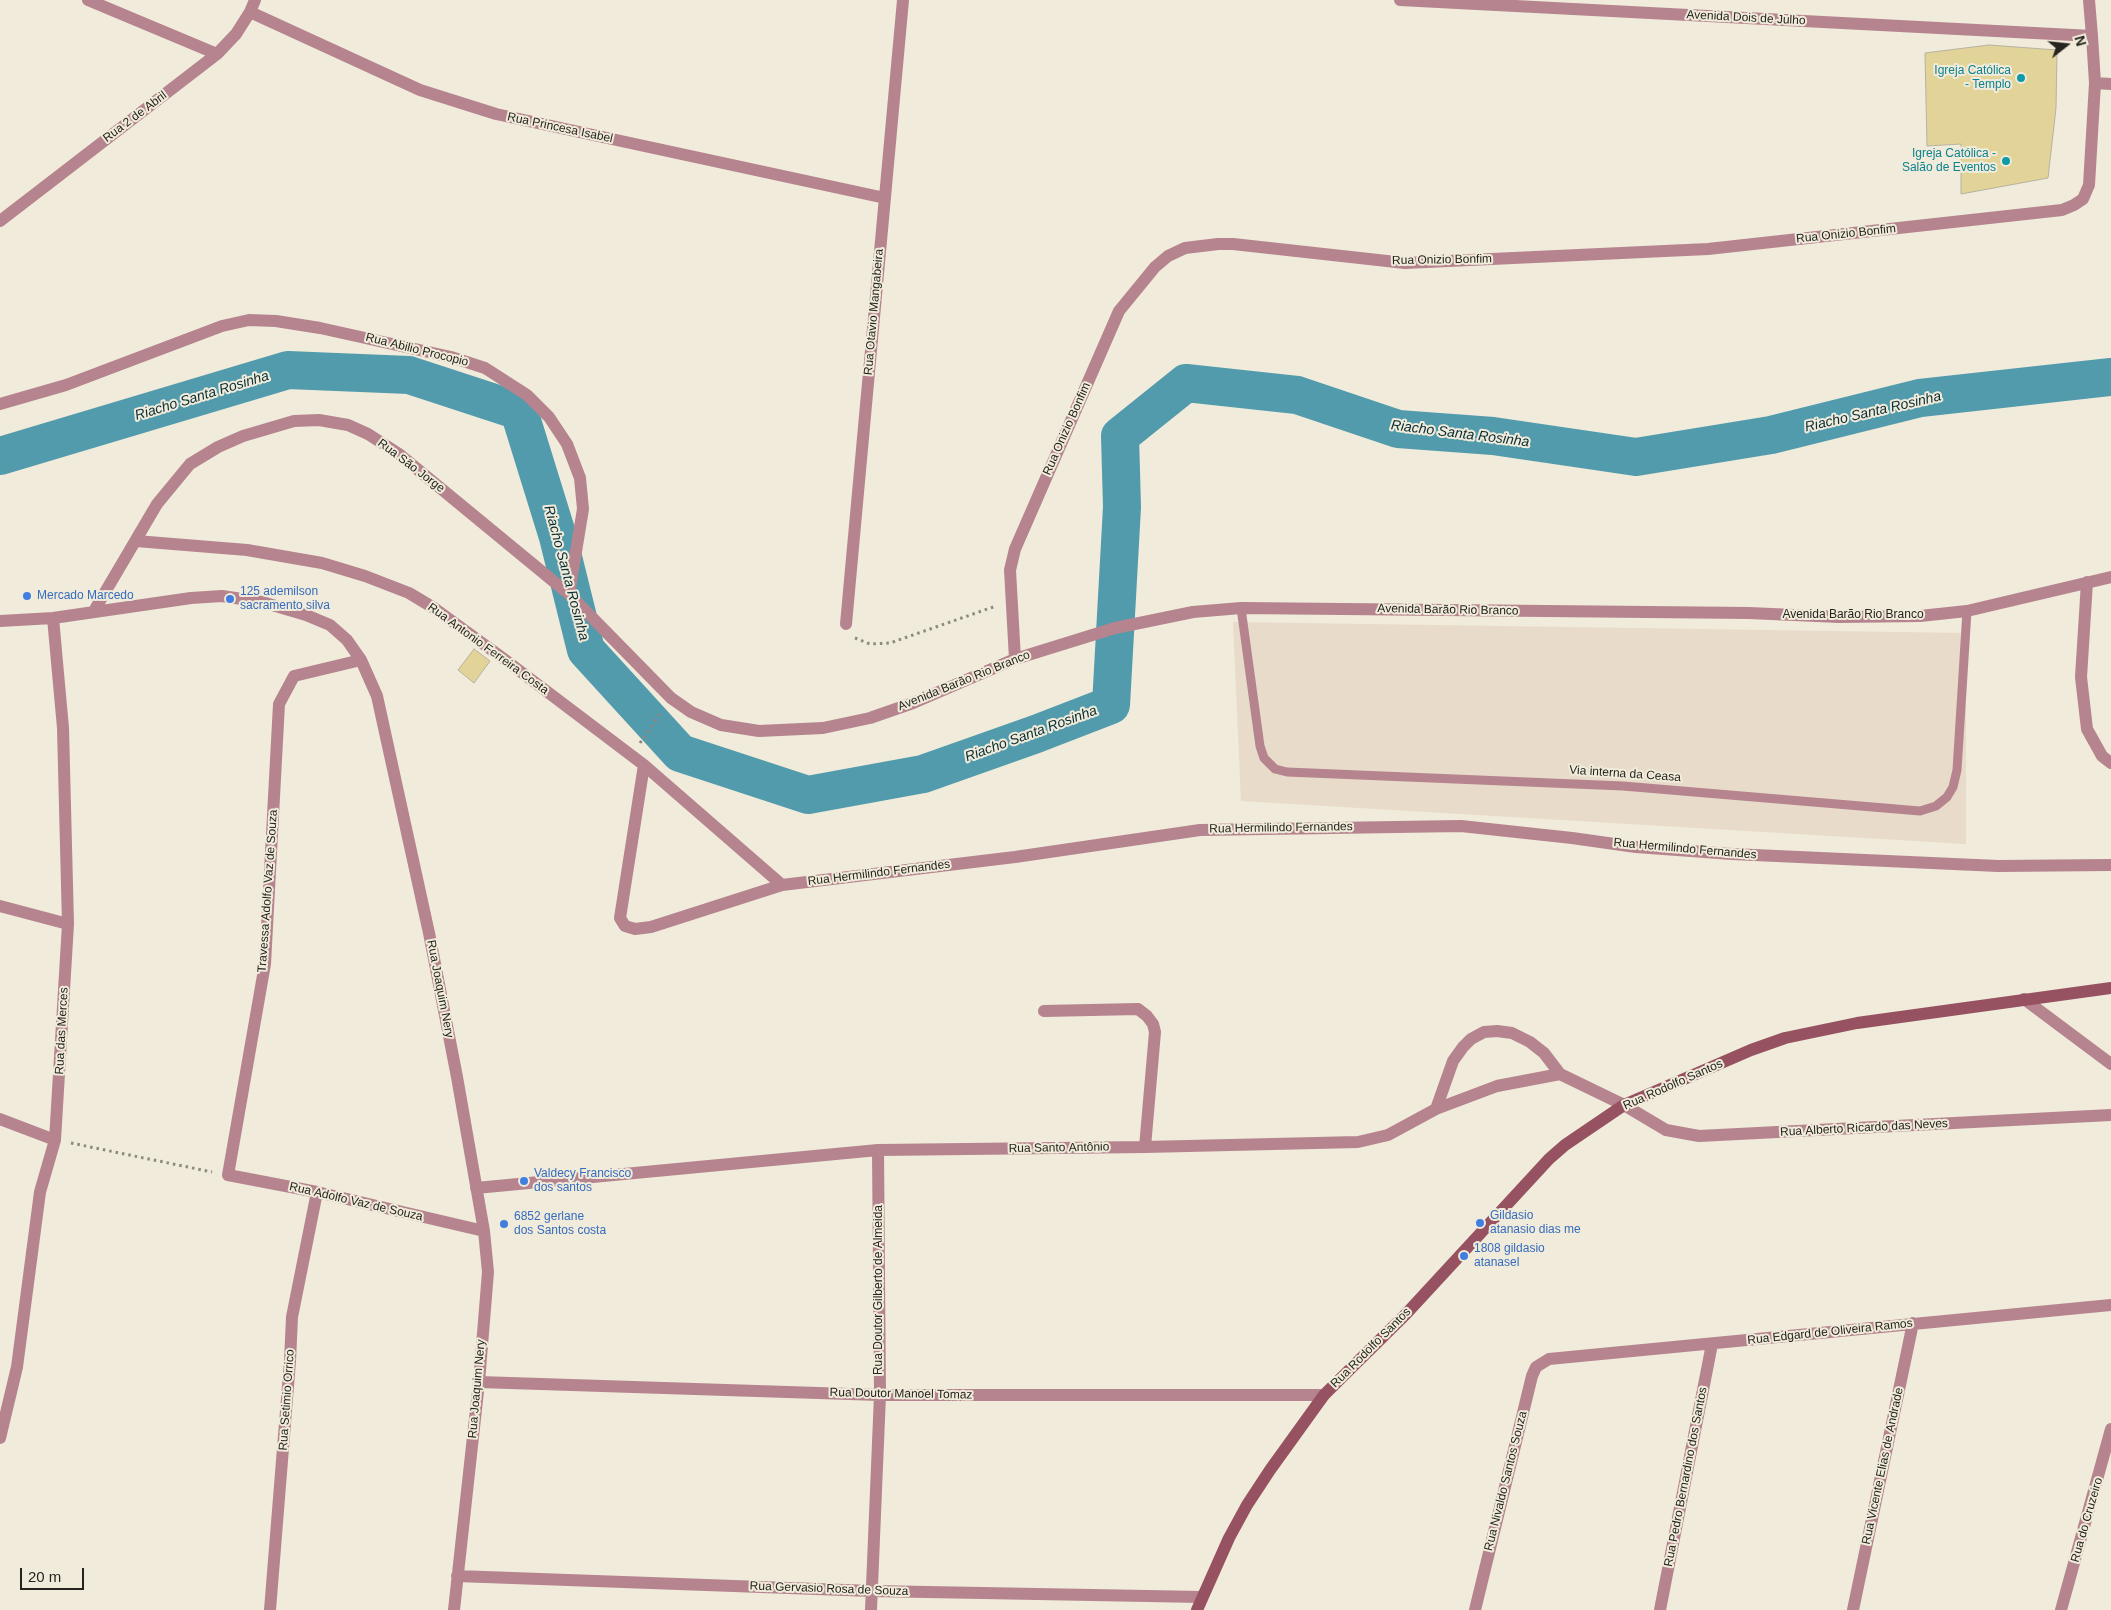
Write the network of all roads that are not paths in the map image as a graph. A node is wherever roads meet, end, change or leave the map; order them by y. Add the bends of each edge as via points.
1 (88, 0) edge
2 (255, 0) edge
3 (903, 0) edge
4 (1400, 0) edge
5 (2089, 0) edge
6 (1427, 1) edge
7 (250, 12) junction
8 (2092, 36) junction
9 (217, 54) junction
10 (2095, 82) junction
11 (2111, 84) edge
12 (885, 198) junction
13 (0, 221) edge
14 (0, 404) edge
15 (136, 540) junction
16 (2111, 578) edge
17 (2087, 582) junction
18 (569, 594) junction
19 (1240, 608) junction
20 (94, 611) junction
21 (1967, 611) junction
22 (53, 618) junction
23 (0, 621) edge
24 (846, 624) road end
25 (1015, 659) junction
26 (361, 660) junction
27 (2111, 763) edge
28 (644, 765) junction
29 (2111, 865) edge
30 (782, 885) junction
31 (0, 906) edge
32 (68, 924) junction
33 (2111, 988) edge
34 (2024, 999) junction
35 (1044, 1011) dead end
36 (2111, 1064) edge
37 (1560, 1074) junction
38 (1624, 1105) junction
39 (1436, 1109) junction
40 (2111, 1115) edge
41 (0, 1120) edge
42 (55, 1140) junction
43 (1145, 1147) junction
44 (878, 1150) junction
45 (228, 1175) joint
46 (476, 1188) junction
47 (317, 1192) junction
48 (484, 1230) junction
49 (2111, 1305) edge
50 (1913, 1323) junction
51 (1712, 1344) junction
52 (1549, 1360) joint
53 (479, 1382) junction
54 (880, 1395) junction
55 (1324, 1395) junction
56 (2111, 1429) edge
57 (0, 1438) edge
58 (2106, 1471) edge
59 (457, 1576) junction
60 (872, 1590) junction
61 (1202, 1597) junction
62 (270, 1610) edge
63 (454, 1610) edge
64 (872, 1610) edge
65 (1197, 1610) edge
66 (1475, 1610) edge
67 (1660, 1610) edge
68 (1853, 1610) edge
69 (2061, 1610) edge

1 - 9 street
2 - 7 street, Rua 2 de Abril
3 - 12 street, Rua Otavio Mangabeira
4 - 6 street, Avenida Dois de Julho
5 - 8 street
6 - 8 street, Avenida Dois de Julho
7 - 9 street, Rua 2 de Abril via 236,34
7 - 12 street, Rua Princesa Isabel via 420,90 496,114
8 - 10 street
9 - 13 street, Rua 2 de Abril
10 - 11 street
10 - 25 street, Rua Onizio Bonfim via 2089,185 2083,199 2062,210 1708,249 1405,263 1218,244 1185,248 1168,256 1119,311 1015,549 1010,570
12 - 24 street, Rua Otavio Mangabeira
14 - 18 street, Rua Abilio Procopio via 66,385 222,326 249,320 320,328 451,357 485,368 527,395 549,417 567,444 580,478 584,509
15 - 18 street, Rua São Jorge via 157,504 190,464 243,436 294,421 319,420 348,425 399,454
15 - 20 street, Rua São Jorge
15 - 28 street, Rua Antonio Ferreira Costa via 248,550 322,563 408,593 504,659
16 - 17 street, Avenida Barão Rio Branco
17 - 21 street, Avenida Barão Rio Branco
17 - 27 street via 2081,676 2086,729 2102,756
18 - 25 street, Avenida Barão Rio Branco via 665,693 690,712 721,725 759,731 823,728 870,718
19 - 21 street, Avenida Barão Rio Branco via 1749,613 1840,617 1920,616
19 - 21 lane, Via interna da Ceasa via 1260,746 1268,763 1281,770 1623,786 1920,811 1947,798 1958,770
19 - 25 street, Avenida Barão Rio Branco via 1193,612 1116,628
20 - 22 street, Rua Joaquim Nery
20 - 26 street, Rua Joaquim Nery via 199,597 222,596 262,602 330,625 347,640
22 - 23 street, Rua Joaquim Nery
22 - 32 street, Rua das Merces via 63,728
26 - 45 street, Travessa Adolfo Vaz de Souza via 294,676 280,704 265,964
26 - 46 street, Rua Joaquim Nery via 377,696 429,933
28 - 30 street, Rua Antonio Ferreira Costa
28 - 30 street, Rua Hermilindo Fernandes via 620,905 620,918 625,926 635,929 651,927
29 - 30 street, Rua Hermilindo Fernandes via 1998,866 1742,854 1636,847 1461,826 1323,827 1200,830 1015,857
31 - 32 street
32 - 42 street, Rua das Merces
33 - 34 main road, Rua Rodolfo Santos
34 - 36 street
34 - 38 main road, Rua Rodolfo Santos via 1857,1023 1785,1038
35 - 43 street via 1138,1009 1153,1024 1155,1032
37 - 38 street
37 - 39 street, Rua Santo Antônio via 1498,1086
37 - 39 street via 1544,1053 1530,1042 1512,1033 1484,1032 1463,1046 1453,1062
38 - 40 street, Rua Alberto Ricardo das Neves via 1666,1130 1699,1136
38 - 55 main road, Rua Rodolfo Santos via 1543,1164 1406,1314
39 - 43 street, Rua Santo Antônio via 1388,1135 1358,1142
41 - 42 street
42 - 57 street, Rua das Merces via 40,1192 17,1367
43 - 44 street, Rua Santo Antônio
44 - 46 street, Rua Santo Antônio
44 - 54 street, Rua Doutor Gilberto de Almeida
45 - 47 street, Rua Adolfo Vaz de Souza
46 - 48 street, Rua Joaquim Nery
47 - 48 street, Rua Adolfo Vaz de Souza
47 - 62 street, Rua Setimio Orrico via 292,1317
48 - 53 street, Rua Joaquim Nery via 488,1272
49 - 50 street, Rua Edgard de Oliveira Ramos
50 - 51 street, Rua Edgard de Oliveira Ramos
50 - 68 street, Rua Vicente Elias de Andrade
51 - 52 street, Rua Edgard de Oliveira Ramos
51 - 67 street, Rua Pedro Bernardino dos Santos
52 - 66 street, Rua Nivaldo Santos Souza via 1536,1367 1532,1376
53 - 54 street, Rua Doutor Manoel Tomaz
53 - 59 street, Rua Joaquim Nery
54 - 55 street, Rua Doutor Manoel Tomaz
54 - 60 street, Rua Doutor Gilberto de Almeida
55 - 61 main road, Rua Rodolfo Santos via 1247,1505
56 - 58 street, Rua do Cruzeiro
58 - 69 street, Rua do Cruzeiro
59 - 60 street, Rua Gervasio Rosa de Souza
59 - 63 street, Rua Joaquim Nery
60 - 61 street, Rua Gervasio Rosa de Souza
60 - 64 street, Rua Doutor Gilberto de Almeida
61 - 65 main road, Rua Rodolfo Santos

